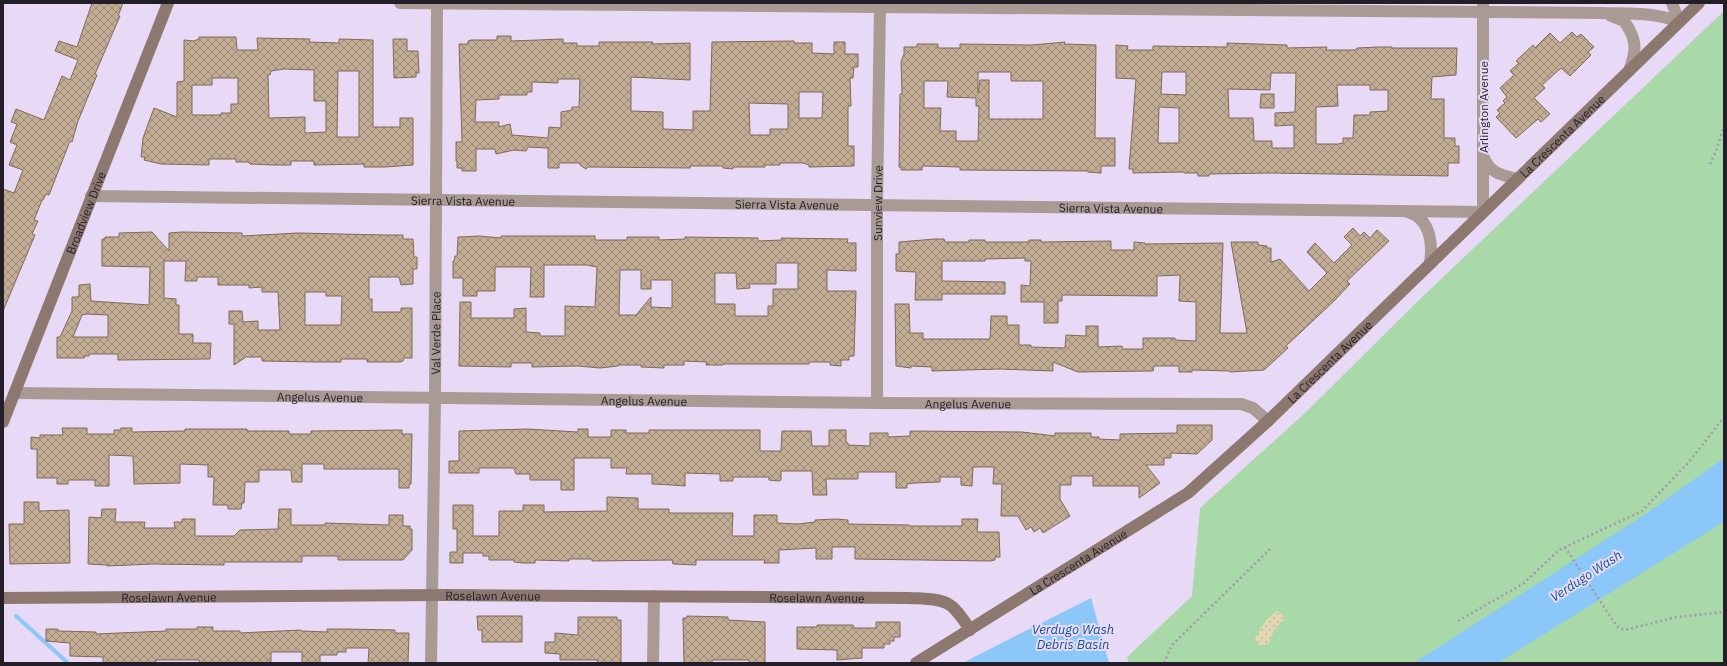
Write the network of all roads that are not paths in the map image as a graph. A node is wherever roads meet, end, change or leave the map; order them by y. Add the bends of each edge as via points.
1 (168, 3) edge
2 (400, 3) edge
3 (1672, 3) edge
4 (1700, 3) edge
5 (437, 4) edge
6 (880, 5) edge
7 (1483, 7) edge
8 (1602, 13) junction
9 (1679, 22) junction
10 (1629, 71) junction
11 (1483, 154) junction
12 (1517, 179) junction
13 (91, 196) junction
14 (435, 201) junction
15 (876, 204) junction
16 (1405, 211) junction
17 (1483, 212) junction
18 (1430, 263) junction
19 (15, 392) junction
20 (435, 398) junction
21 (877, 403) junction
22 (1268, 421) junction
23 (3, 422) edge
24 (433, 595) junction
25 (654, 596) junction
26 (3, 598) edge
27 (970, 630) junction
28 (431, 663) edge
29 (653, 663) edge
30 (916, 663) edge

1 - 13 street, Broadview Drive
2 - 5 street
3 - 9 street
4 - 9 street, La Crescenta Avenue
5 - 6 street
5 - 14 street, Val Verde Place
6 - 7 street
6 - 15 street, Sunview Drive
7 - 8 street
7 - 11 street, Arlington Avenue
8 - 9 street via 1650,14 1665,16
8 - 10 street via 1624,21 1629,29 1635,52
9 - 10 street, La Crescenta Avenue
10 - 12 street, La Crescenta Avenue
11 - 12 street via 1489,168
11 - 17 street, Arlington Avenue
12 - 17 street, La Crescenta Avenue
13 - 14 street, Sierra Vista Avenue
13 - 19 street, Broadview Drive
14 - 15 street, Sierra Vista Avenue
14 - 20 street, Val Verde Place
15 - 16 street, Sierra Vista Avenue
15 - 21 street, Sunview Drive
16 - 17 street, Sierra Vista Avenue
16 - 18 street via 1415,214 1427,229 1431,241
17 - 18 street, La Crescenta Avenue
18 - 22 street, La Crescenta Avenue
19 - 20 street, Angelus Avenue
19 - 23 street, Broadview Drive
20 - 21 street, Angelus Avenue
20 - 24 street, Val Verde Place
21 - 22 street, Angelus Avenue via 1240,404 1253,408
22 - 27 street, La Crescenta Avenue via 1188,494
24 - 25 street, Roselawn Avenue
24 - 26 street, Roselawn Avenue
24 - 28 street, Val Verde Place
25 - 27 street, Roselawn Avenue via 927,599 950,604
25 - 29 street
27 - 30 street, La Crescenta Avenue

